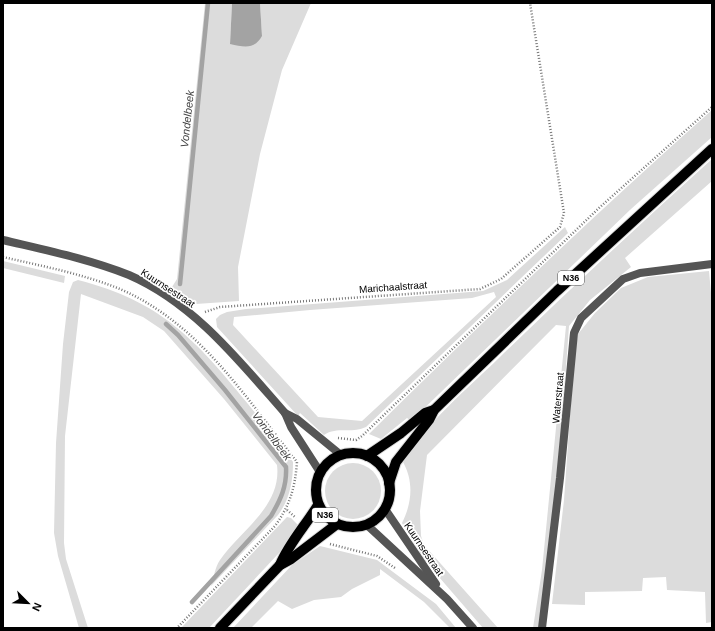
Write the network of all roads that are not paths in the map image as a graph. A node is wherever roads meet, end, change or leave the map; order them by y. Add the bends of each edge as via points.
1 (712, 149) edge
2 (3, 240) edge
3 (712, 264) edge
4 (434, 410) junction
5 (285, 414) junction
6 (340, 455) junction
7 (367, 456) junction
8 (320, 472) junction
9 (390, 483) junction
10 (318, 505) junction
11 (385, 509) junction
12 (337, 524) junction
13 (367, 525) junction
14 (280, 565) junction
15 (447, 599) junction
16 (220, 628) edge
17 (473, 628) edge
18 (542, 628) edge

1 - 4 main road, N36 via 557,291
2 - 5 street, Kuurnsestraat via 129,275 146,284 192,316 222,343
3 - 18 street, Waterstraat via 640,273 623,279 581,318 574,333
4 - 7 main road, N36 via 426,413
4 - 9 main road, N36 via 396,462
5 - 6 street, Kuurnsestraat via 296,419
5 - 8 street, Kuurnsestraat via 290,427
6 - 7 main road via 354,453
6 - 8 main road
7 - 9 main road via 377,462
8 - 10 main road, N36 via 316,483
9 - 11 main road, N36 via 390,496
10 - 12 main road, N36 via 323,513
10 - 14 main road, N36 via 306,526 284,554
11 - 13 main road via 378,518
11 - 15 street, Kuurnsestraat
12 - 13 main road, N36 via 352,528
12 - 14 main road, N36 via 291,560
13 - 15 street, Kuurnsestraat
14 - 16 main road, N36
15 - 17 street, Kuurnsestraat

